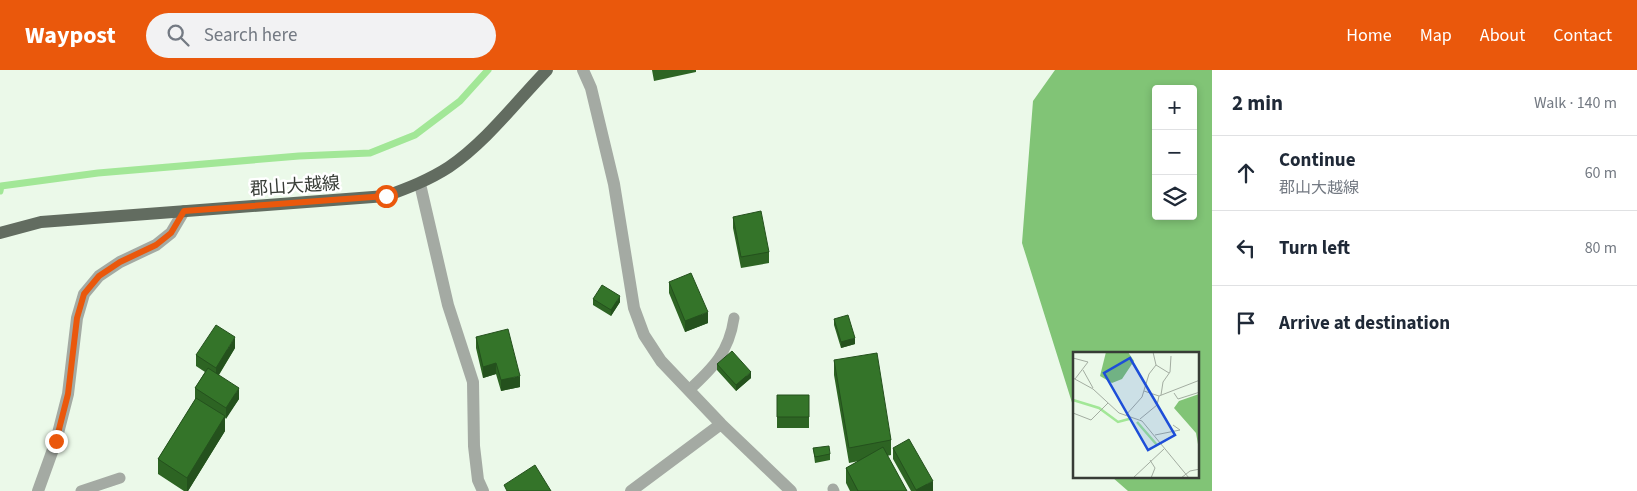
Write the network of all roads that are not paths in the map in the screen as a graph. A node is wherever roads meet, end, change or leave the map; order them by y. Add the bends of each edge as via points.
1 (547, 70) edge
2 (583, 70) edge
3 (420, 184) junction
4 (184, 211) junction
5 (0, 233) edge
6 (734, 318) dead end
7 (689, 390) junction
8 (722, 424) junction
9 (120, 478) dead end
10 (38, 491) edge
11 (81, 491) edge
12 (483, 491) edge
13 (631, 491) edge
14 (791, 491) edge

1 - 3 main road, 郡山大越線 via 478,143 449,167
2 - 7 street via 591,88 614,184 634,308 644,334 661,361
3 - 4 main road, 郡山大越線 via 386,196
3 - 12 street via 448,305 473,382 474,446 478,480
4 - 5 main road, 郡山大越線 via 41,222
4 - 10 street via 171,233 156,245 99,276 84,294 77,318 68,394
6 - 7 lane via 726,348 710,372
7 - 8 street
8 - 13 street
8 - 14 street
9 - 11 lane

